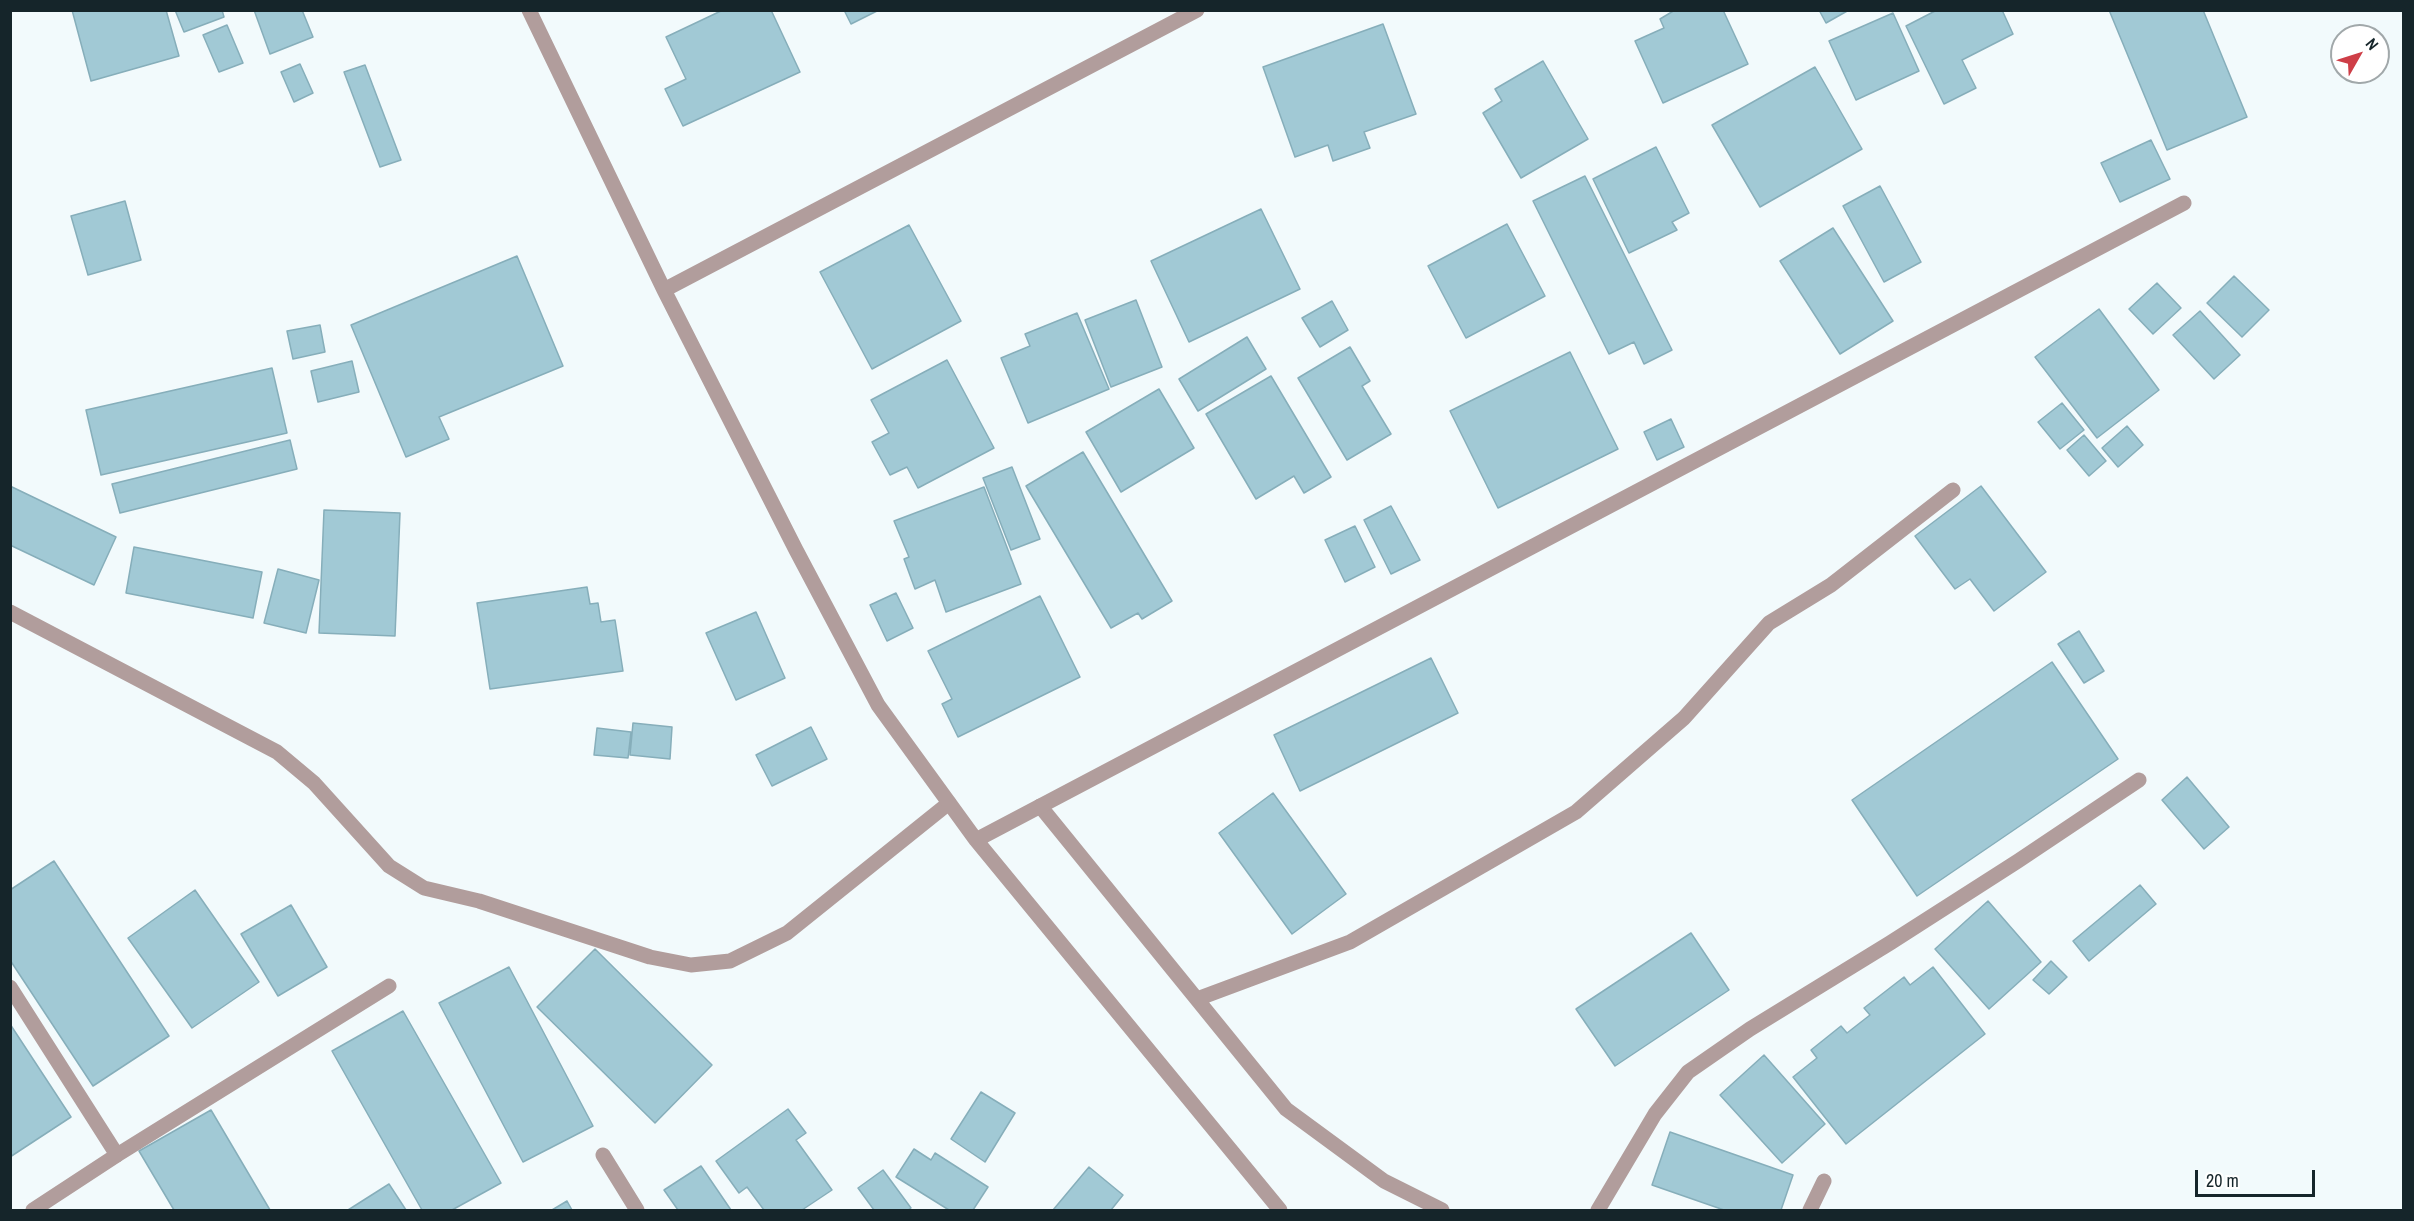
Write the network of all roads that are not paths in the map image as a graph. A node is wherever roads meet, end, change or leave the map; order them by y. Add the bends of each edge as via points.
1 (529, 10) edge
2 (1197, 10) edge
3 (2184, 203) dead end
4 (664, 290) junction
5 (1953, 490) dead end
6 (10, 612) edge
7 (2139, 780) dead end
8 (949, 803) junction
9 (1040, 807) junction
10 (976, 840) junction
11 (389, 986) dead end
12 (10, 987) edge
13 (1197, 999) junction
14 (117, 1155) junction
15 (603, 1155) dead end
16 (1824, 1181) dead end
17 (33, 1210) edge
18 (637, 1210) edge
19 (1280, 1210) edge
20 (1442, 1210) edge
21 (1599, 1210) edge
22 (1810, 1210) edge

1 - 4 street
2 - 4 street
3 - 9 street
4 - 8 street via 878,705
5 - 13 street via 1831,585 1769,623 1684,718 1576,812 1350,942
6 - 8 street via 277,752 314,783 389,866 424,888 479,901 650,957 691,965 730,961 787,933
7 - 21 street via 1688,1072 1655,1114
8 - 10 street
9 - 10 street
9 - 13 street
10 - 19 street
11 - 14 street
12 - 14 street
13 - 20 street via 1286,1109 1384,1181
14 - 17 street
15 - 18 street
16 - 22 street

